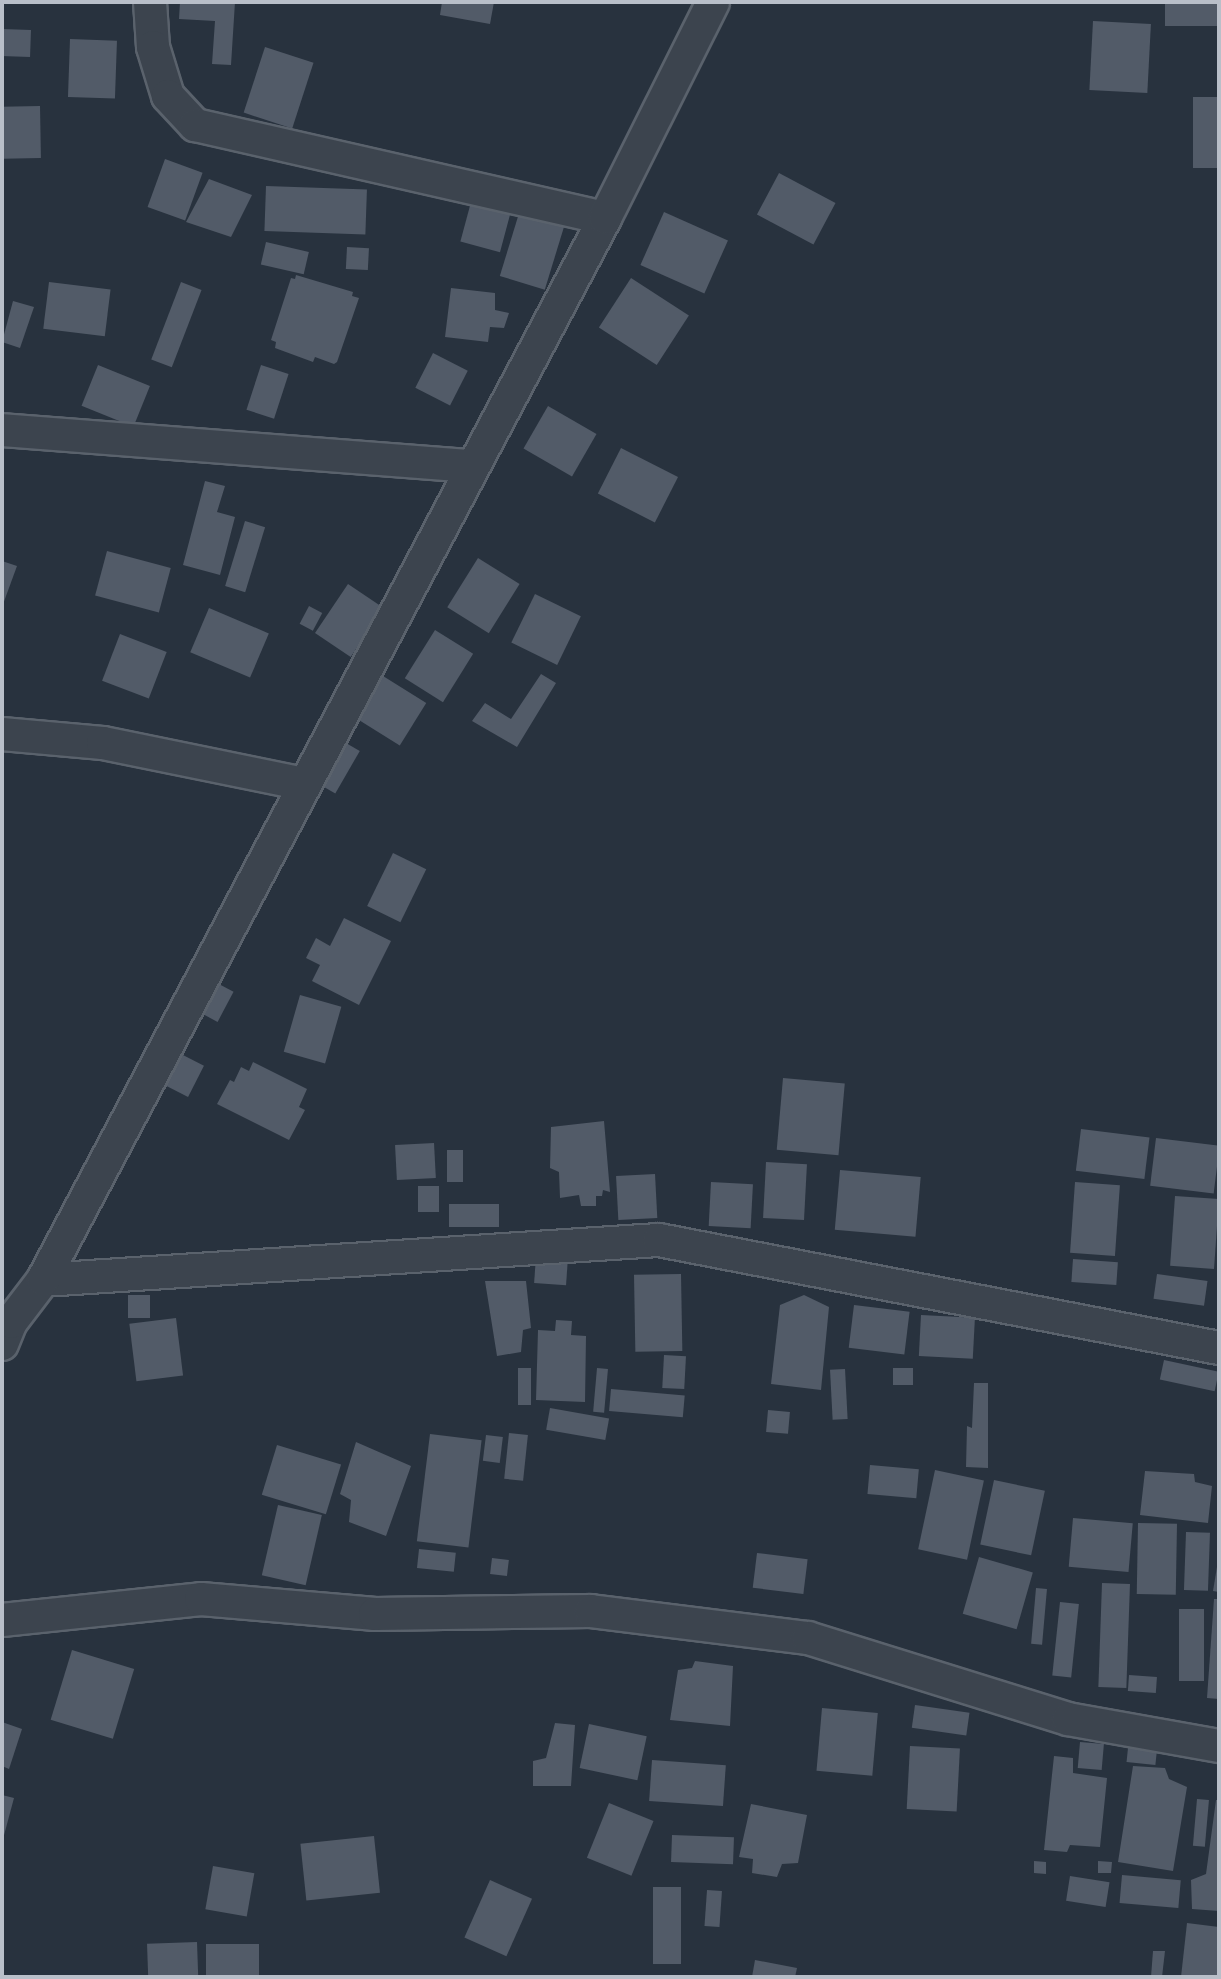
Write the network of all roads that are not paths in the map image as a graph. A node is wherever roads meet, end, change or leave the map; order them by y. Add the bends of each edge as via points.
1 (150, 2) edge
2 (713, 2) edge
3 (605, 218) junction
4 (2, 430) edge
5 (472, 466) junction
6 (2, 734) edge
7 (305, 784) junction
8 (43, 1280) junction
9 (5, 1329) edge
10 (1219, 1348) edge
11 (2, 1620) edge
12 (1219, 1745) edge

1 - 3 street via 153,47 168,96 195,125
2 - 3 street
3 - 5 street
4 - 5 street
5 - 7 street
6 - 7 street via 103,743
7 - 8 street
8 - 9 street
8 - 10 street via 659,1240
11 - 12 street via 201,1599 375,1614 591,1611 808,1638 1068,1719

